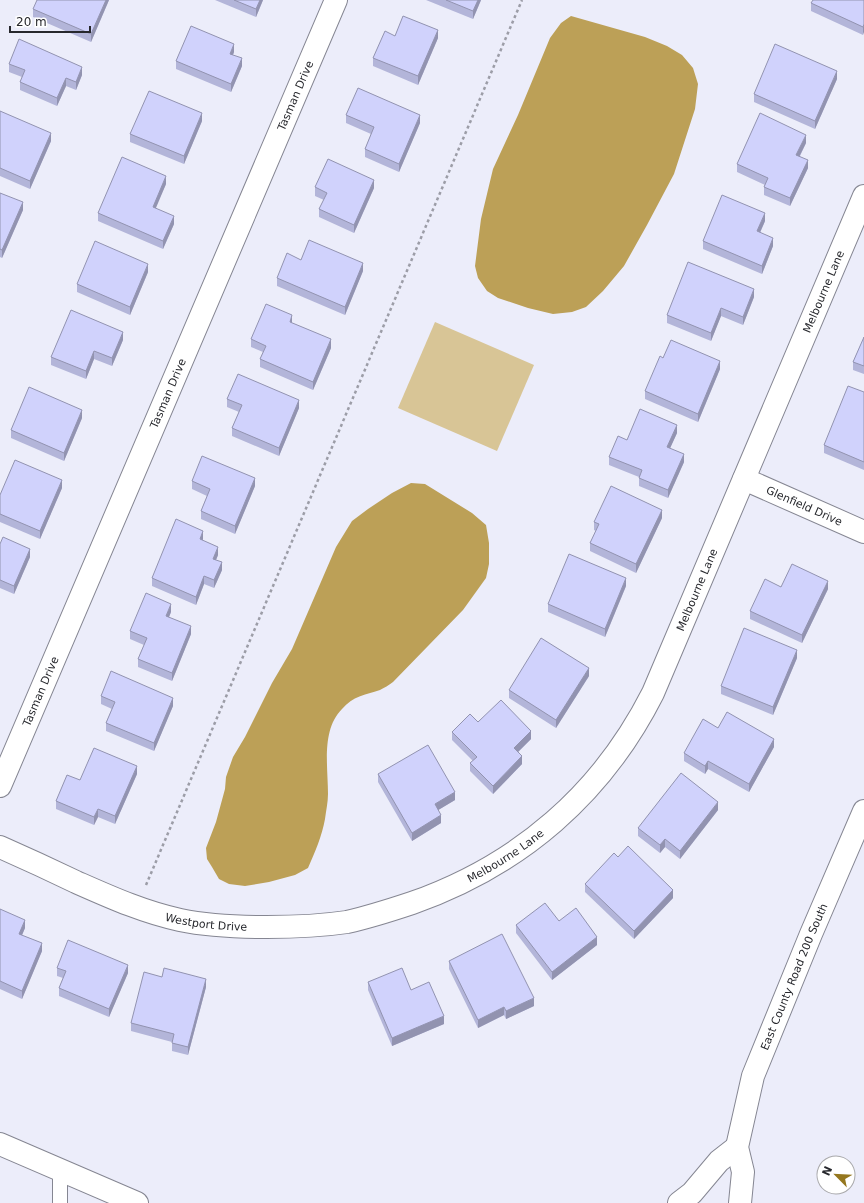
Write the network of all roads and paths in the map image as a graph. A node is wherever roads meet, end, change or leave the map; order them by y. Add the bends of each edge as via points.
1 (336, 0) edge
2 (522, 0) edge
3 (864, 196) edge
4 (744, 479) junction
5 (864, 532) edge
6 (0, 786) edge
7 (864, 811) edge
8 (0, 847) edge
9 (424, 898) joint
10 (136, 907) junction
11 (0, 1144) edge
12 (737, 1147) junction
13 (60, 1170) junction
14 (110, 1198) edge
15 (60, 1203) edge
16 (137, 1203) edge
17 (679, 1203) edge
18 (740, 1203) edge

1 - 6 street, Tasman Drive
2 - 10 path
3 - 4 street, Melbourne Lane
4 - 5 street, Glenfield Drive
4 - 9 street, Melbourne Lane via 653,693 633,729 607,767 570,808 522,847 476,876
7 - 12 street, East County Road 200 South via 753,1076
8 - 10 street, Westport Drive
9 - 10 street, Westport Drive via 346,922 299,927 212,925 173,918
11 - 13 street
12 - 17 street via 719,1161 692,1193
12 - 18 street, East County Road 200 South via 743,1172
13 - 14 street
13 - 15 lane
14 - 16 street

